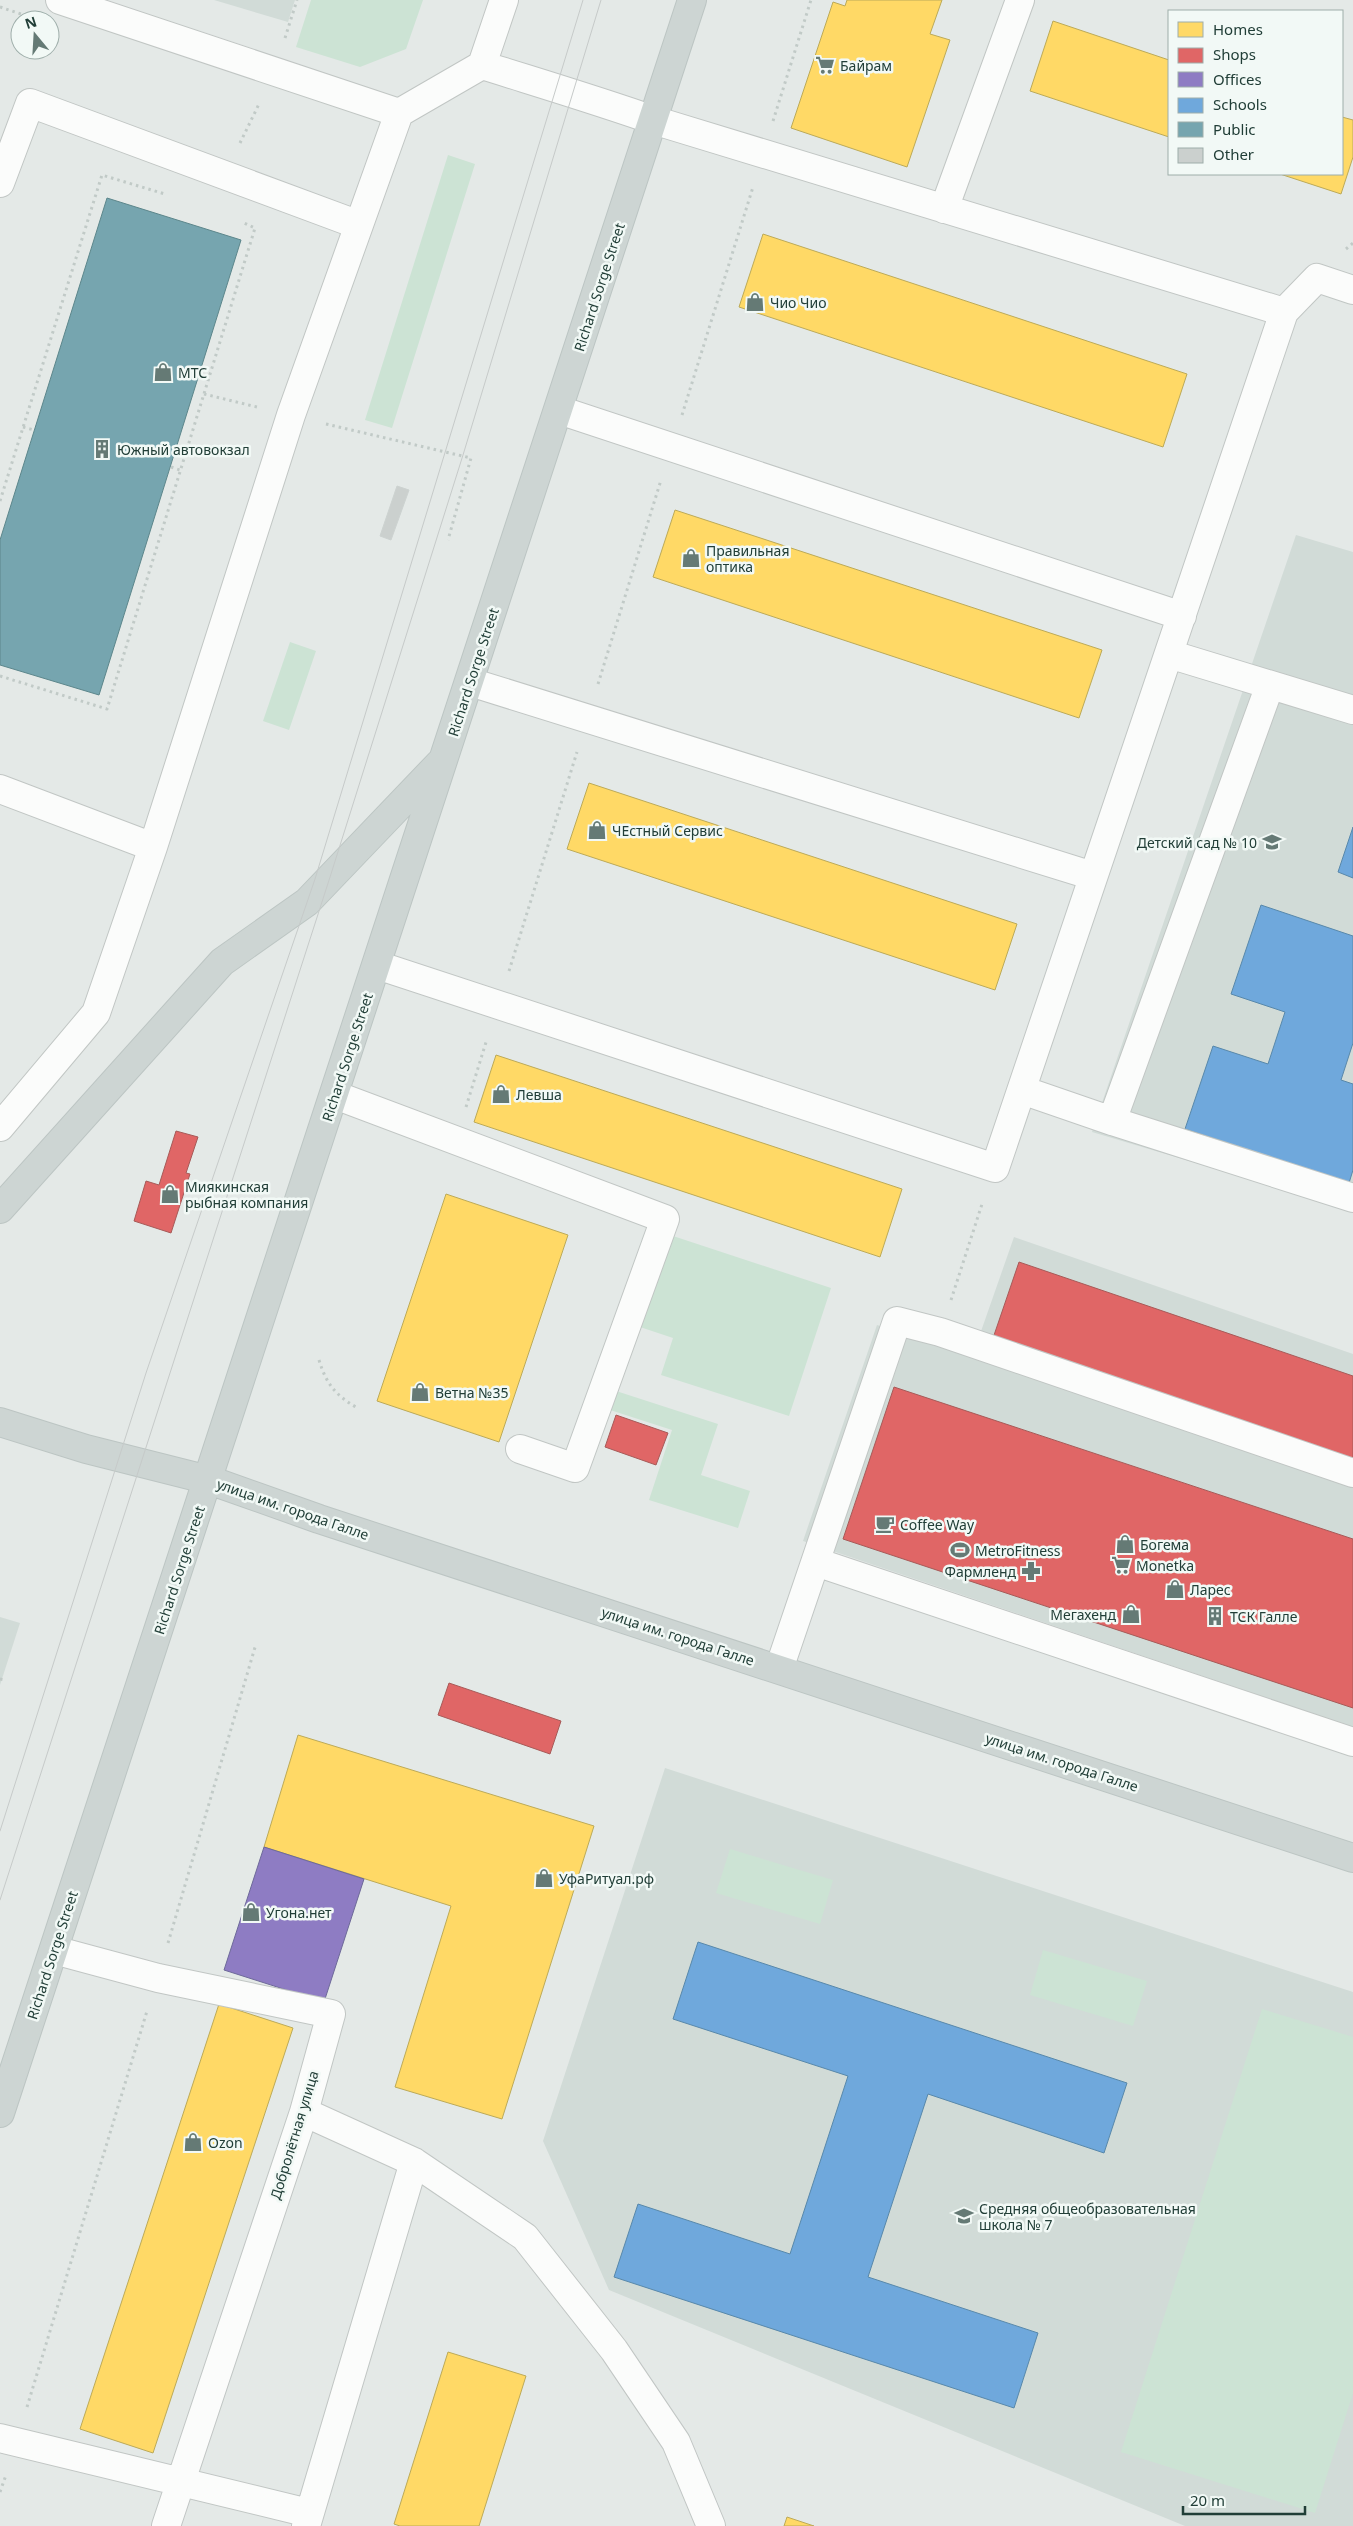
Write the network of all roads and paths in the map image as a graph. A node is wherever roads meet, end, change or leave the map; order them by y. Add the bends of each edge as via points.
1 (60, 0) edge
2 (504, 0) edge
3 (692, 0) edge
4 (811, 0) edge
5 (1020, 0) edge
6 (482, 65) junction
7 (399, 113) junction
8 (653, 120) junction
9 (763, 154) junction
10 (0, 183) edge
11 (166, 194) dead end
12 (944, 209) junction
13 (238, 220) dead end
14 (359, 225) junction
15 (1353, 290) edge
16 (1284, 312) junction
17 (204, 394) junction
18 (559, 410) junction
19 (291, 415) junction
20 (23, 427) junction
21 (34, 430) dead end
22 (672, 447) junction
23 (171, 467) dead end
24 (180, 470) junction
25 (0, 501) edge
26 (448, 540) dead end
27 (1182, 616) junction
28 (1169, 654) junction
29 (0, 676) edge
30 (470, 682) junction
31 (1270, 685) junction
32 (1353, 710) edge
33 (587, 718) junction
34 (445, 758) junction
35 (0, 789) edge
36 (153, 846) junction
37 (1093, 876) junction
38 (377, 965) junction
39 (498, 1005) junction
40 (1022, 1090) junction
41 (335, 1095) junction
42 (1112, 1122) junction
43 (0, 1127) edge
44 (455, 1141) junction
45 (995, 1168) junction
46 (1353, 1198) edge
47 (0, 1209) edge
48 (940, 1332) junction
49 (320, 1360) dead end
50 (356, 1407) dead end
51 (0, 1422) edge
52 (520, 1449) dead end
53 (1353, 1473) edge
54 (209, 1480) junction
55 (816, 1562) junction
56 (256, 1644) dead end
57 (779, 1669) junction
58 (0, 1678) edge
59 (6, 1680) dead end
60 (1353, 1742) edge
61 (1353, 1858) edge
62 (54, 1950) junction
63 (158, 1978) junction
64 (304, 2112) junction
65 (0, 2113) edge
66 (414, 2162) junction
67 (8, 2440) edge
68 (180, 2481) junction
69 (0, 2492) edge
70 (308, 2520) edge
71 (166, 2526) edge
72 (712, 2526) edge

1 - 7 street
2 - 6 street
3 - 8 main road, Richard Sorge Street
4 - 9 path
5 - 12 street
6 - 7 street
6 - 8 street
7 - 14 street
8 - 9 street
8 - 18 main road, Richard Sorge Street
9 - 12 street
9 - 22 path
10 - 14 street via 30,102
11 - 20 path via 102,175
12 - 16 street
13 - 17 path via 255,228
14 - 19 street
15 - 16 street via 1317,278
16 - 27 street
17 - 19 path
17 - 24 path
18 - 22 street
18 - 30 main road, Richard Sorge Street
19 - 26 path via 471,458
19 - 36 street
20 - 21 path
20 - 25 path
22 - 27 street
22 - 33 path
23 - 24 path
24 - 29 path via 107,709
27 - 28 street
28 - 31 street
28 - 37 street
30 - 33 street
30 - 34 main road, Richard Sorge Street
31 - 32 street
31 - 42 street
33 - 37 street
33 - 39 path
34 - 38 main road, Richard Sorge Street
34 - 47 main road via 307,902 222,962
35 - 36 street
36 - 43 street via 96,1013
37 - 40 street
38 - 39 street
38 - 41 main road, Richard Sorge Street
39 - 44 path
39 - 45 street
40 - 42 street
40 - 45 street
41 - 44 street
41 - 54 main road, Richard Sorge Street
42 - 46 street
44 - 52 street via 665,1219 574,1468
45 - 48 path
48 - 53 street
48 - 55 street via 897,1320
49 - 50 path via 332,1389
51 - 54 main road, улица им. города Галле via 86,1449
54 - 57 main road, улица им. города Галле
54 - 62 main road, Richard Sorge Street
55 - 57 street
55 - 60 street
56 - 63 path
57 - 61 main road, улица им. города Галле
58 - 59 path
62 - 63 street, Добролётная улица
62 - 65 main road, Richard Sorge Street
63 - 64 street, Добролётная улица via 331,2014
63 - 67 path
64 - 66 street
64 - 68 street, Добролётная улица
66 - 70 street
66 - 72 street via 525,2237 614,2350 676,2442
67 - 68 street
67 - 69 path
68 - 70 street
68 - 71 street, Добролётная улица

